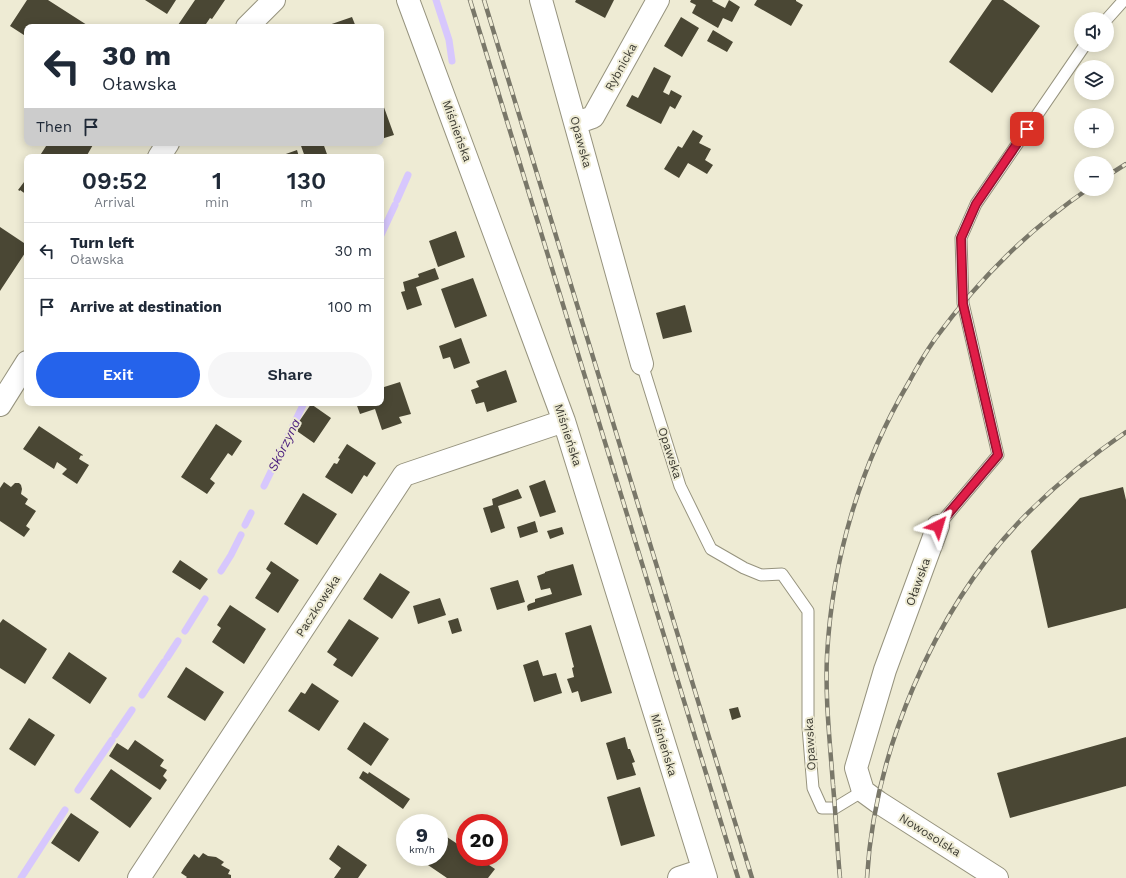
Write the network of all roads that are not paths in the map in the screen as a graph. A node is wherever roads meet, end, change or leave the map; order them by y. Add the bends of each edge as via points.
1 (274, 0) edge
2 (408, 0) edge
3 (541, 0) edge
4 (658, 0) edge
5 (1124, 0) edge
6 (1113, 12) edge
7 (249, 24) edge
8 (1080, 52) edge
9 (576, 123) junction
10 (642, 364) joint
11 (24, 367) edge
12 (0, 405) edge
13 (564, 421) junction
14 (938, 526) joint
15 (863, 791) junction
16 (705, 874) edge
17 (139, 878) edge
18 (679, 878) edge
19 (997, 878) edge

1 - 7 street
2 - 13 street, Miśnieńska
3 - 9 street, Opawska
4 - 9 street, Rybnicka via 593,117
5 - 6 lane
8 - 14 lane, Oławska via 976,204 961,238 963,304 998,455
9 - 10 street, Opawska
10 - 15 lane, Opawska via 680,486 711,550 761,575 782,574 808,611 808,726 813,788 822,808 835,808
11 - 12 street
13 - 16 street, Miśnieńska
13 - 17 street, Paczkowska via 404,475
14 - 15 street, Oławska via 885,670 856,768
15 - 19 street, Nowosolska
16 - 18 street

